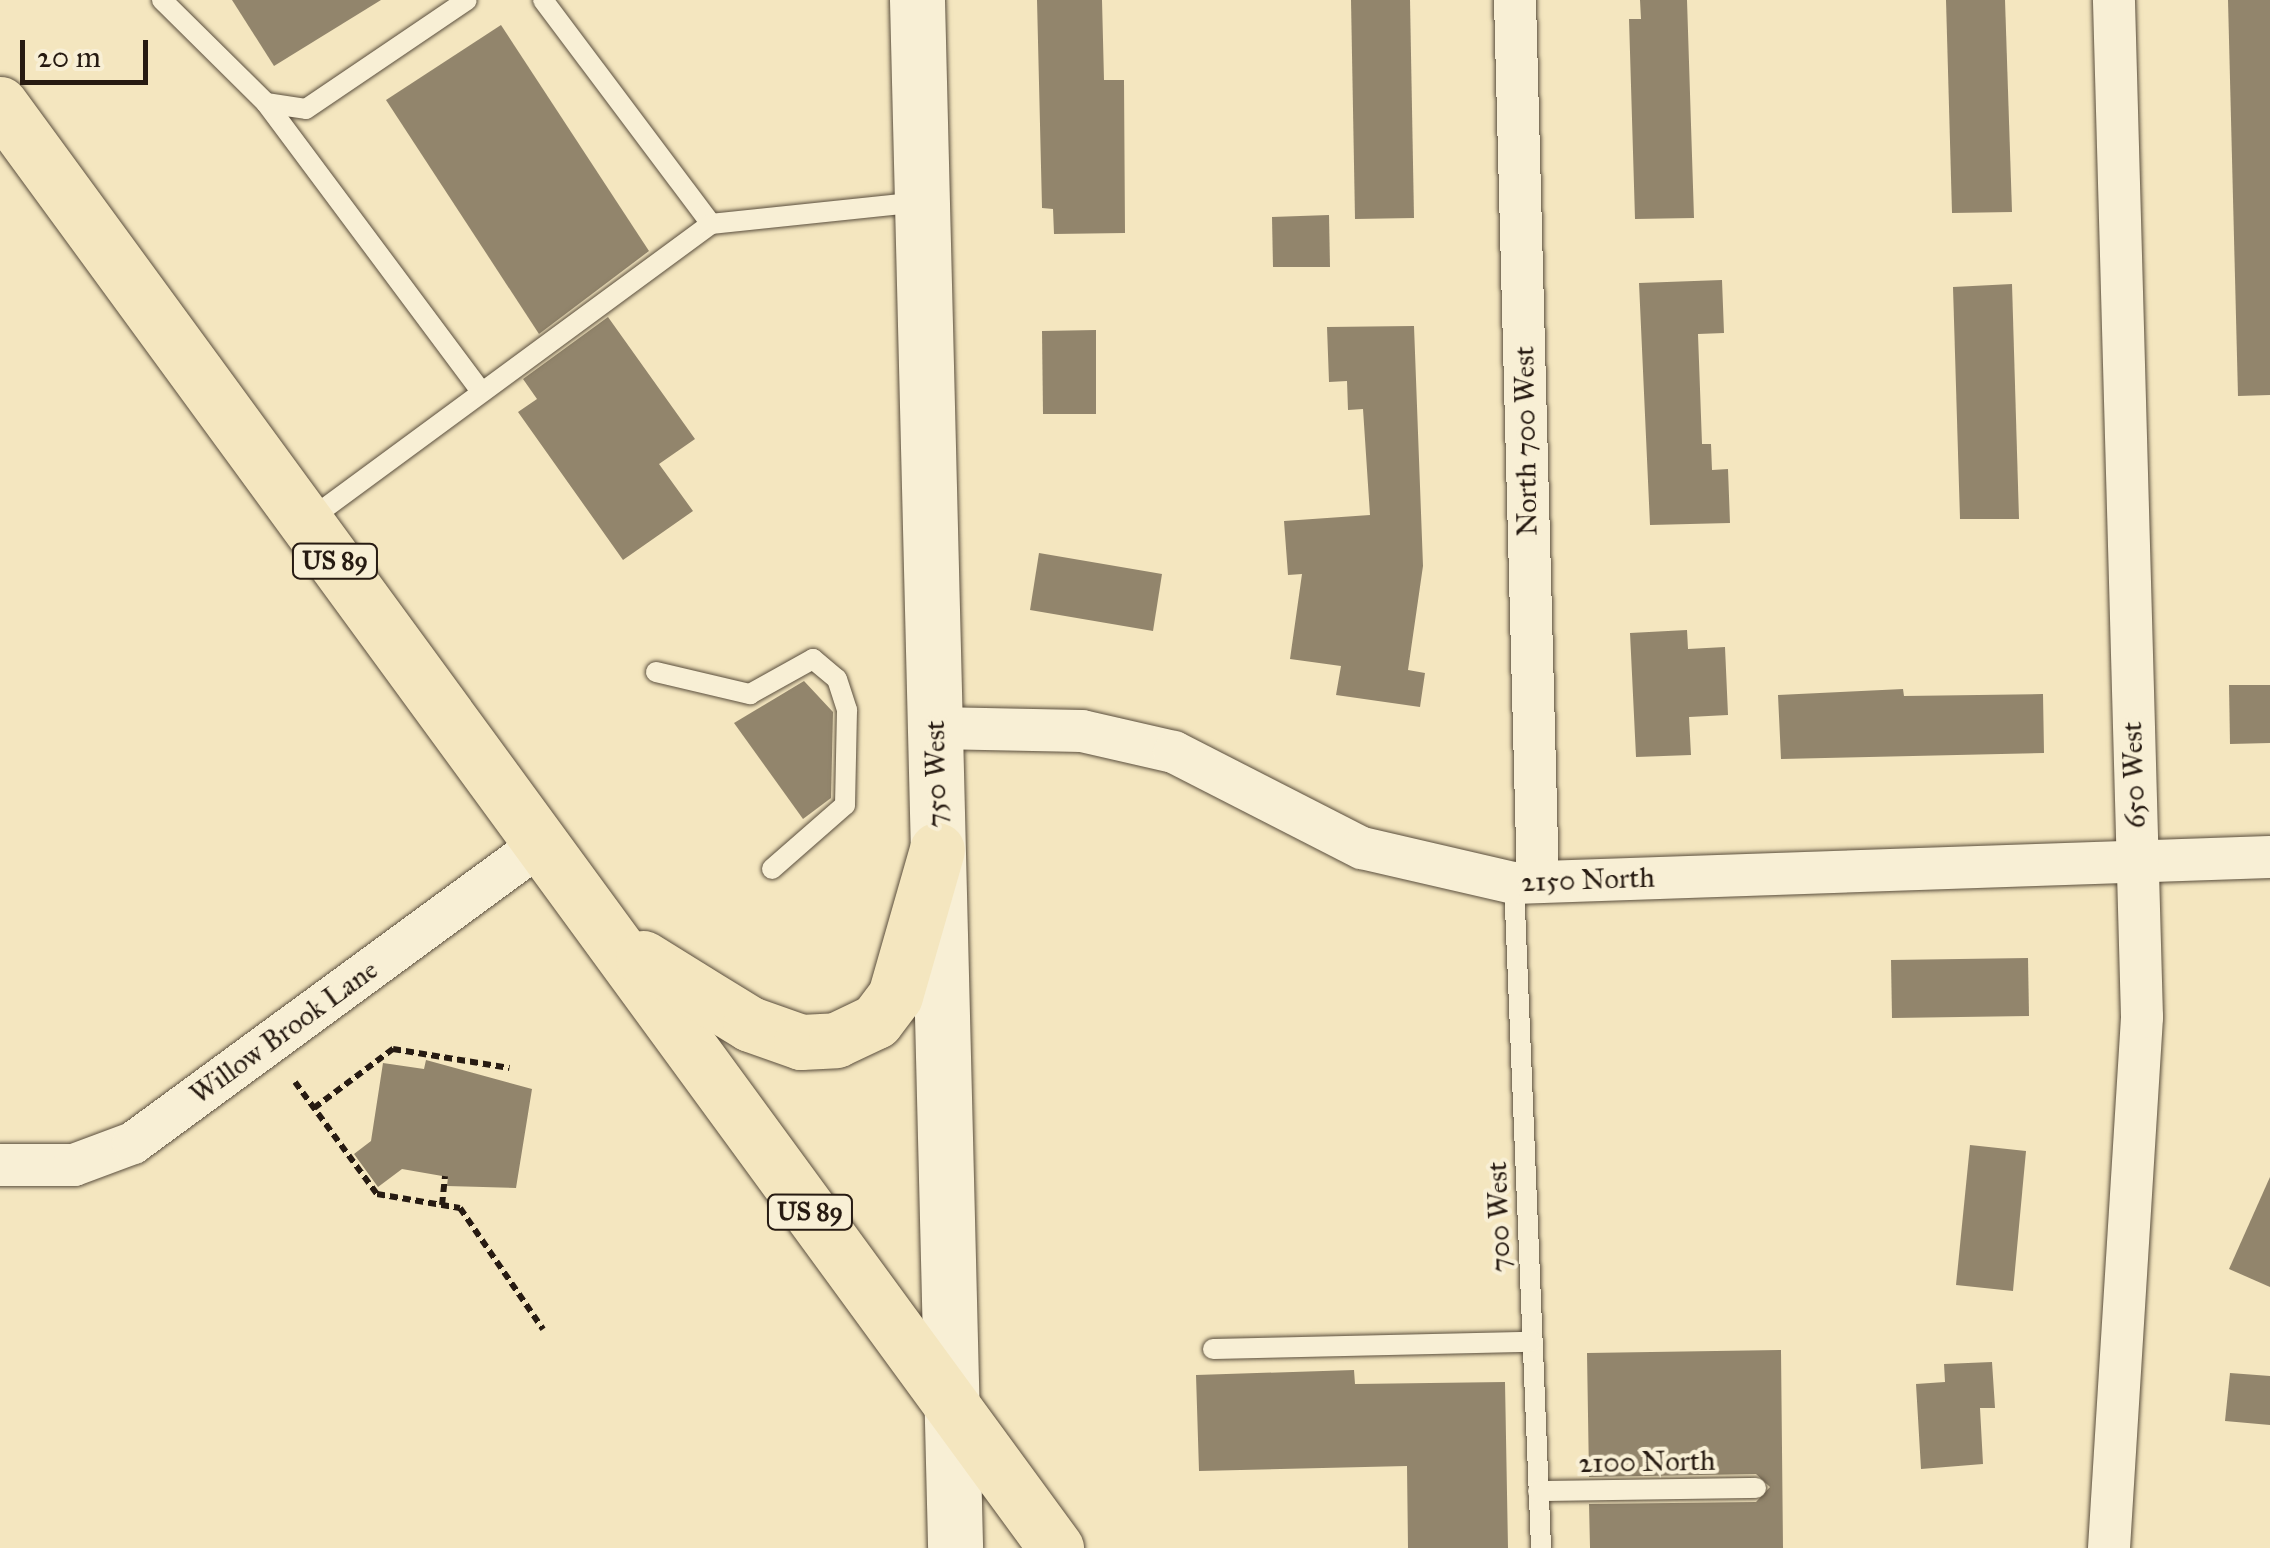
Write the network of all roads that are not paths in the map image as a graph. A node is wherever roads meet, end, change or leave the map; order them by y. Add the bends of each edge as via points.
1 (162, 0) edge
2 (466, 0) edge
3 (543, 0) edge
4 (917, 0) edge
5 (1515, 0) edge
6 (2114, 0) edge
7 (266, 103) junction
8 (0, 104) edge
9 (922, 202) junction
10 (712, 224) junction
11 (481, 392) junction
12 (306, 522) junction
13 (656, 672) dead end
14 (936, 728) junction
15 (546, 840) junction
16 (937, 850) junction
17 (2270, 858) edge
18 (2137, 860) junction
19 (772, 868) dead end
20 (1526, 882) junction
21 (615, 940) junction
22 (0, 1165) edge
23 (1532, 1342) junction
24 (1213, 1349) dead end
25 (952, 1407) junction
26 (1756, 1488) dead end
27 (1538, 1491) junction
28 (955, 1548) edge
29 (1056, 1548) edge
30 (1541, 1548) edge
31 (2109, 1548) edge

1 - 7 lane
2 - 7 lane via 306,110
3 - 10 lane
4 - 9 street, 750 West
5 - 20 street, North 700 West
6 - 18 street, 650 West
7 - 11 lane
8 - 12 main road, US 89
9 - 10 lane
9 - 14 street, 750 West
10 - 11 lane
11 - 12 lane
12 - 15 main road, US 89
13 - 19 lane via 750,694 813,659 837,679 847,710 846,806
14 - 16 street, 750 West
14 - 20 street, 2150 North via 1082,731 1174,752 1362,848
15 - 21 main road, US 89
15 - 22 street, Willow Brook Lane via 133,1143 74,1166
16 - 21 main road via 894,996 876,1020 836,1040 800,1042 750,1024
16 - 25 street, 750 West
17 - 18 street, 2150 North
18 - 20 street, 2150 North
18 - 31 street, 650 West via 2140,1106 2112,1409
20 - 23 lane, 700 West
21 - 25 main road, US 89
23 - 24 lane
23 - 27 lane, 700 West
25 - 28 street, 750 West
25 - 29 main road, US 89
26 - 27 lane, 2100 North
27 - 30 lane, 700 West

